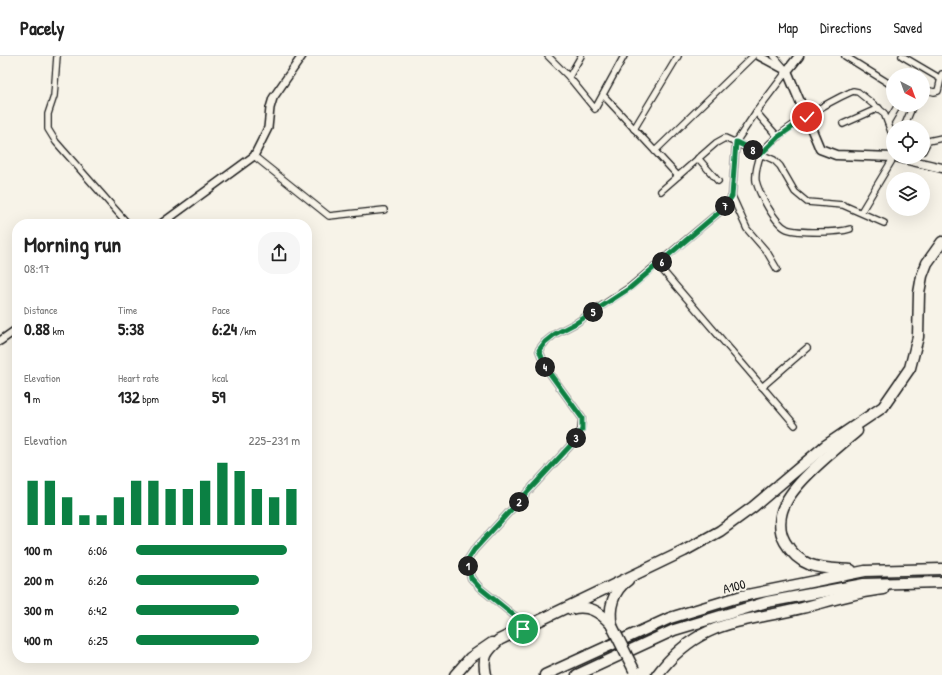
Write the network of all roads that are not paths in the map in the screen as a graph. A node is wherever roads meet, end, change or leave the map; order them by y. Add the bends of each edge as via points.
1 (57, 56) edge
2 (302, 56) edge
3 (548, 56) edge
4 (581, 56) edge
5 (624, 56) edge
6 (678, 56) edge
7 (758, 56) edge
8 (774, 56) edge
9 (799, 56) edge
10 (845, 56) edge
11 (902, 56) edge
12 (748, 57) edge
13 (787, 71) junction
14 (941, 76) edge
15 (569, 77) junction
16 (886, 82) edge
17 (930, 91) edge
18 (938, 91) junction
19 (603, 95) junction
20 (942, 97) edge
21 (879, 108) junction
22 (756, 112) junction
23 (807, 117) junction
24 (887, 120) edge
25 (843, 124) dead end
26 (634, 129) junction
27 (778, 137) junction
28 (942, 138) edge
29 (930, 141) edge
30 (736, 142) junction
31 (654, 151) junction
32 (761, 154) junction
33 (254, 156) junction
34 (886, 157) edge
35 (698, 158) junction
36 (930, 163) edge
37 (890, 164) edge
38 (942, 168) edge
39 (678, 176) junction
40 (718, 181) dead end
41 (661, 191) dead end
42 (732, 196) junction
43 (384, 210) dead end
44 (861, 212) junction
45 (124, 219) edge
46 (168, 219) edge
47 (884, 223) dead end
48 (850, 229) dead end
49 (942, 242) edge
50 (658, 265) junction
51 (776, 269) dead end
52 (12, 333) edge
53 (0, 341) edge
54 (806, 348) dead end
55 (762, 387) junction
56 (884, 407) junction
57 (795, 425) dead end
58 (654, 564) junction
59 (942, 569) edge
60 (865, 571) junction
61 (942, 582) edge
62 (552, 616) junction
63 (612, 626) junction
64 (523, 629) junction
65 (499, 640) junction
66 (634, 672) edge
67 (455, 675) edge
68 (486, 675) edge
69 (545, 675) edge
70 (577, 675) edge
71 (657, 675) edge

1 - 45 street via 48,129 56,142
2 - 33 main road via 273,98 268,128
3 - 15 street
4 - 15 street
5 - 19 street
6 - 26 street
7 - 13 main road
8 - 13 street
9 - 13 main road
10 - 16 street
11 - 14 street
12 - 31 street
13 - 22 street
13 - 23 main road
14 - 18 street
15 - 19 street via 595,109
17 - 18 street
18 - 20 street
19 - 26 street
21 - 23 street via 853,91
21 - 24 street
21 - 25 street
22 - 27 street
22 - 30 street
23 - 27 street
23 - 34 main road via 820,149 826,153
26 - 31 street
27 - 32 street
28 - 29 street
30 - 32 street
30 - 35 street via 721,139
30 - 42 street
31 - 39 street
32 - 44 street via 780,166 795,192 806,202 843,205
32 - 48 street via 756,180 772,216 786,228 824,232 842,232
33 - 43 street via 329,216
33 - 46 main road
35 - 39 street
35 - 40 street
36 - 38 main road
37 - 44 street
39 - 41 street
42 - 50 street via 716,216
42 - 51 street via 747,229 767,252
44 - 47 street
49 - 56 highway via 927,262 922,276 918,337 910,368
50 - 55 street
50 - 64 street via 630,288 545,342 539,350 546,368 582,418 582,430 467,561 471,578 516,617
52 - 53 main road
54 - 55 street
55 - 57 street
56 - 58 highway via 825,446 753,507 720,531
56 - 60 highway via 800,484 785,502 780,516 783,540 799,560 822,568
58 - 62 highway
58 - 63 highway via 622,584 615,595 610,615
59 - 60 highway, A100 / A100
60 - 69 highway, A100 / A100 via 742,596 676,616
61 - 70 highway, A100 / A100 via 864,584 767,602 674,630
61 - 71 highway via 854,594 720,627 683,646
62 - 63 highway via 577,607 593,609 603,615
62 - 64 highway
63 - 66 highway, bridge
64 - 65 highway
65 - 67 highway via 485,646
65 - 68 highway via 488,649 484,665

